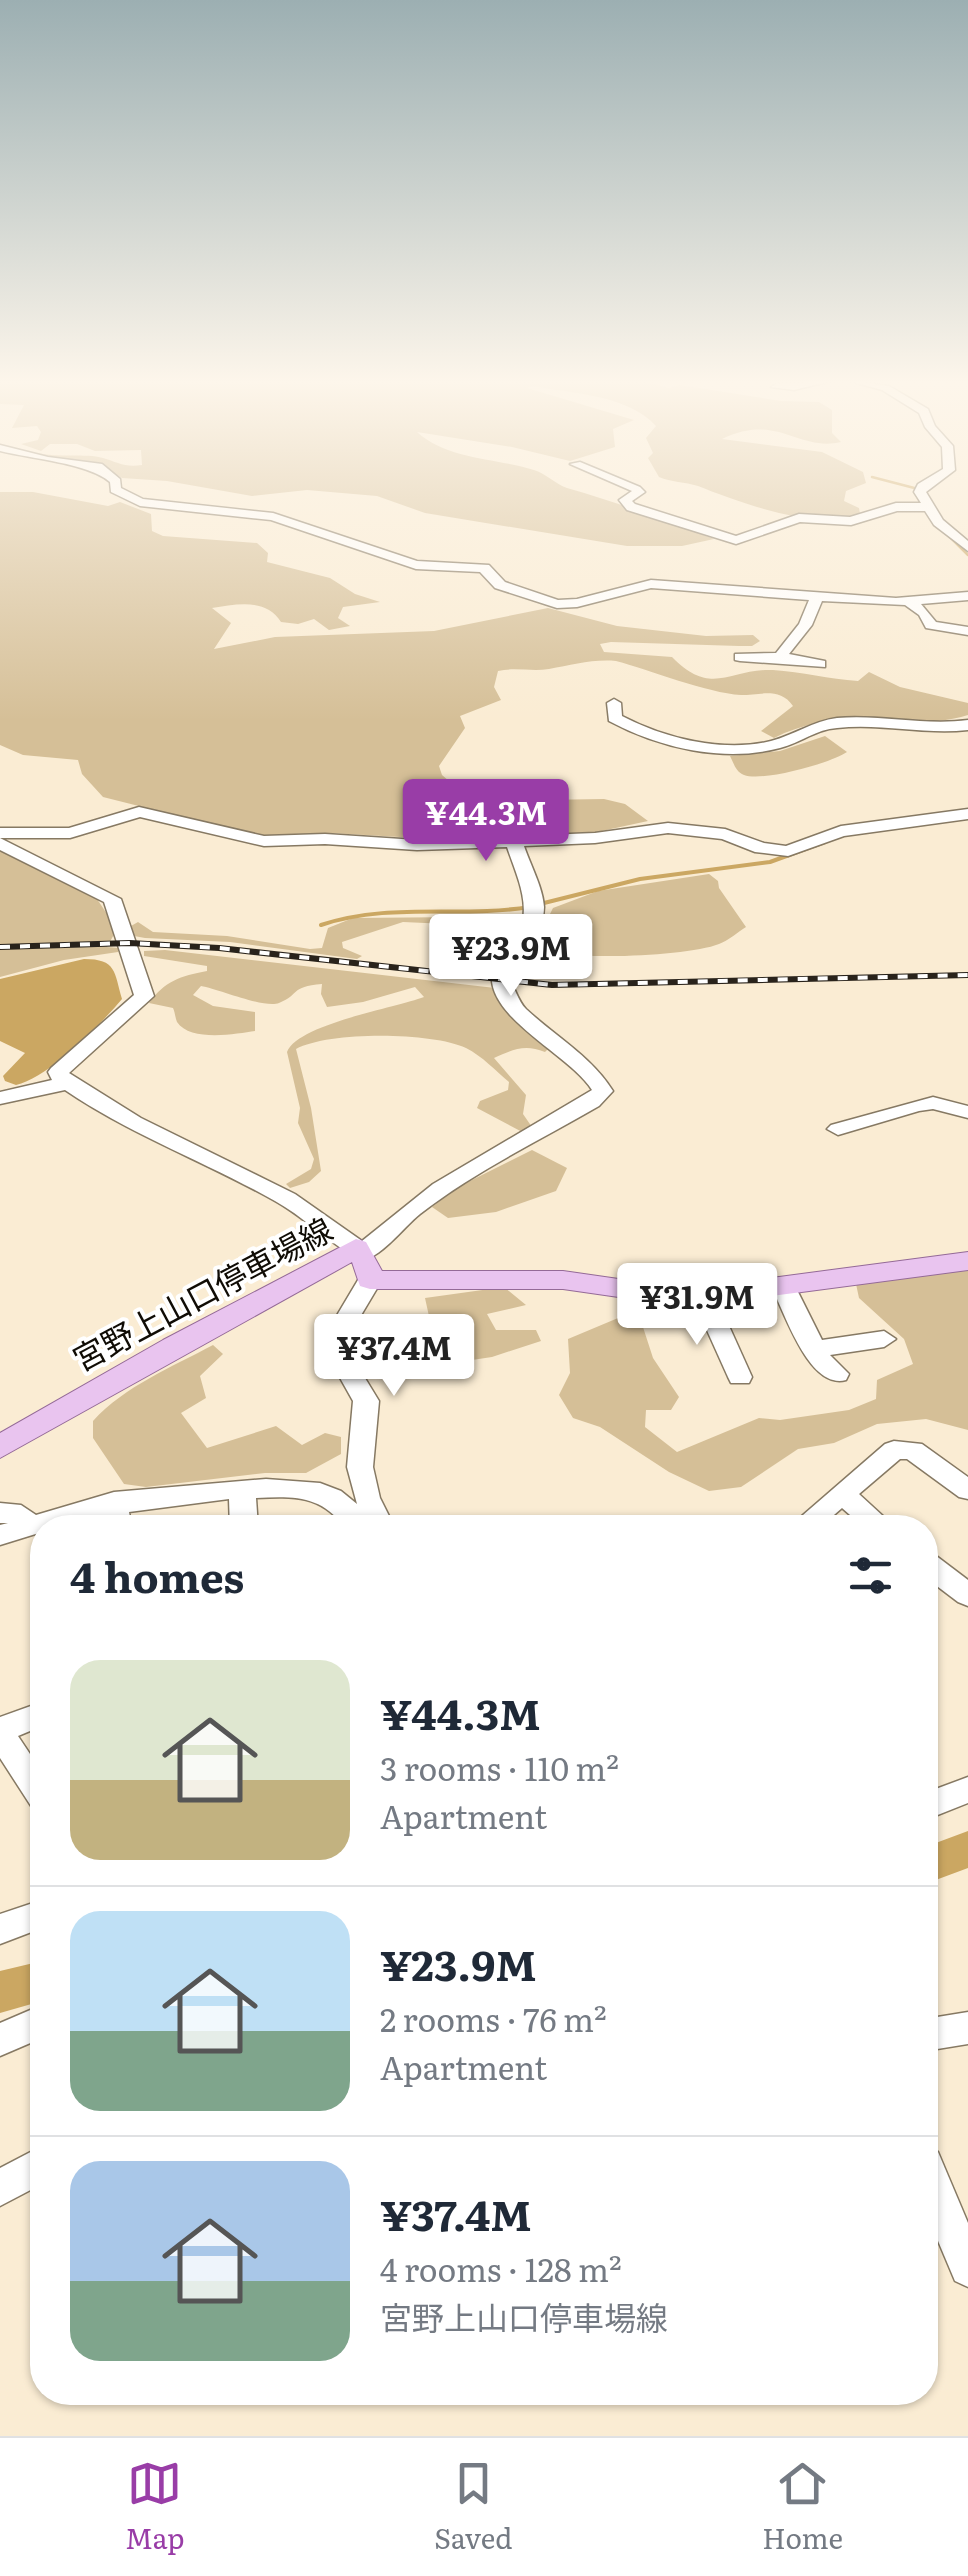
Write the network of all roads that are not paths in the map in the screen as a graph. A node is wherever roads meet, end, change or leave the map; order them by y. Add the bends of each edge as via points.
1 (122, 494) edge
2 (636, 494) edge
3 (922, 494) edge
4 (928, 507) junction
5 (968, 547) edge
6 (818, 595) junction
7 (968, 596) edge
8 (908, 602) junction
9 (968, 631) edge
10 (740, 658) dead end
11 (780, 658) junction
12 (820, 664) dead end
13 (614, 703) dead end
14 (968, 725) edge
15 (968, 814) edge
16 (0, 833) edge
17 (512, 840) junction
18 (0, 843) edge
19 (446, 953) dead end
20 (494, 971) junction
21 (68, 1083) junction
22 (0, 1098) edge
23 (968, 1112) edge
24 (838, 1129) dead end
25 (362, 1261) junction
26 (968, 1261) edge
27 (783, 1286) junction
28 (704, 1297) junction
29 (884, 1340) dead end
30 (815, 1349) junction
31 (837, 1374) dead end
32 (740, 1377) dead end
33 (0, 1448) edge
34 (242, 1489) junction
35 (968, 1490) edge
36 (843, 1495) junction
37 (0, 1512) edge
38 (117, 1515) edge
39 (243, 1515) edge
40 (352, 1515) edge
41 (376, 1515) edge
42 (818, 1515) edge
43 (867, 1515) edge
44 (30, 1524) edge
45 (30, 1526) edge
46 (0, 1536) edge
47 (938, 1572) edge
48 (968, 1595) edge
49 (30, 1719) edge
50 (0, 1732) edge
51 (30, 1779) edge
52 (968, 1790) edge
53 (938, 1802) edge
54 (30, 1918) edge
55 (0, 1929) edge
56 (30, 2026) edge
57 (968, 2028) edge
58 (938, 2033) edge
59 (0, 2040) edge
60 (30, 2171) edge
61 (0, 2188) edge
62 (938, 2196) edge
63 (968, 2268) edge

1 - 6 street via 264,515 416,565 484,568 500,584 556,604 651,584
2 - 4 street via 625,500 631,508 736,540 799,518 851,520 896,507
3 - 4 street
4 - 5 street
6 - 8 street
6 - 11 street
7 - 8 street
8 - 9 street via 931,625
10 - 11 street
11 - 12 street
13 - 14 street via 614,718 628,727 737,749 776,745 839,723
15 - 17 street via 841,831 788,851 686,829
16 - 17 street via 70,834 139,812 264,840
17 - 20 street via 534,916 516,956
18 - 21 street via 112,899 135,960 144,996 58,1072
19 - 20 street
20 - 25 street via 503,994 582,1062 603,1091 453,1182 377,1236
21 - 22 street
21 - 25 street via 315,1214
23 - 24 street via 932,1103
25 - 28 main road, 宮野上山口停車場線
25 - 33 main road, 宮野上山口停車場線 via 206,1328
25 - 41 street via 338,1344 366,1401 360,1467
26 - 27 main road, 宮野上山口停車場線
27 - 28 main road, 宮野上山口停車場線
27 - 30 street
28 - 32 street
29 - 30 street
30 - 31 street via 823,1366
34 - 38 street
34 - 39 street
34 - 40 street via 306,1489
35 - 36 street via 913,1450 894,1450
36 - 42 street
36 - 43 street
37 - 44 street
45 - 46 street
47 - 48 street
49 - 50 street
50 - 51 street
52 - 53 street
54 - 55 street
56 - 59 street
57 - 58 street
60 - 61 street
62 - 63 street

